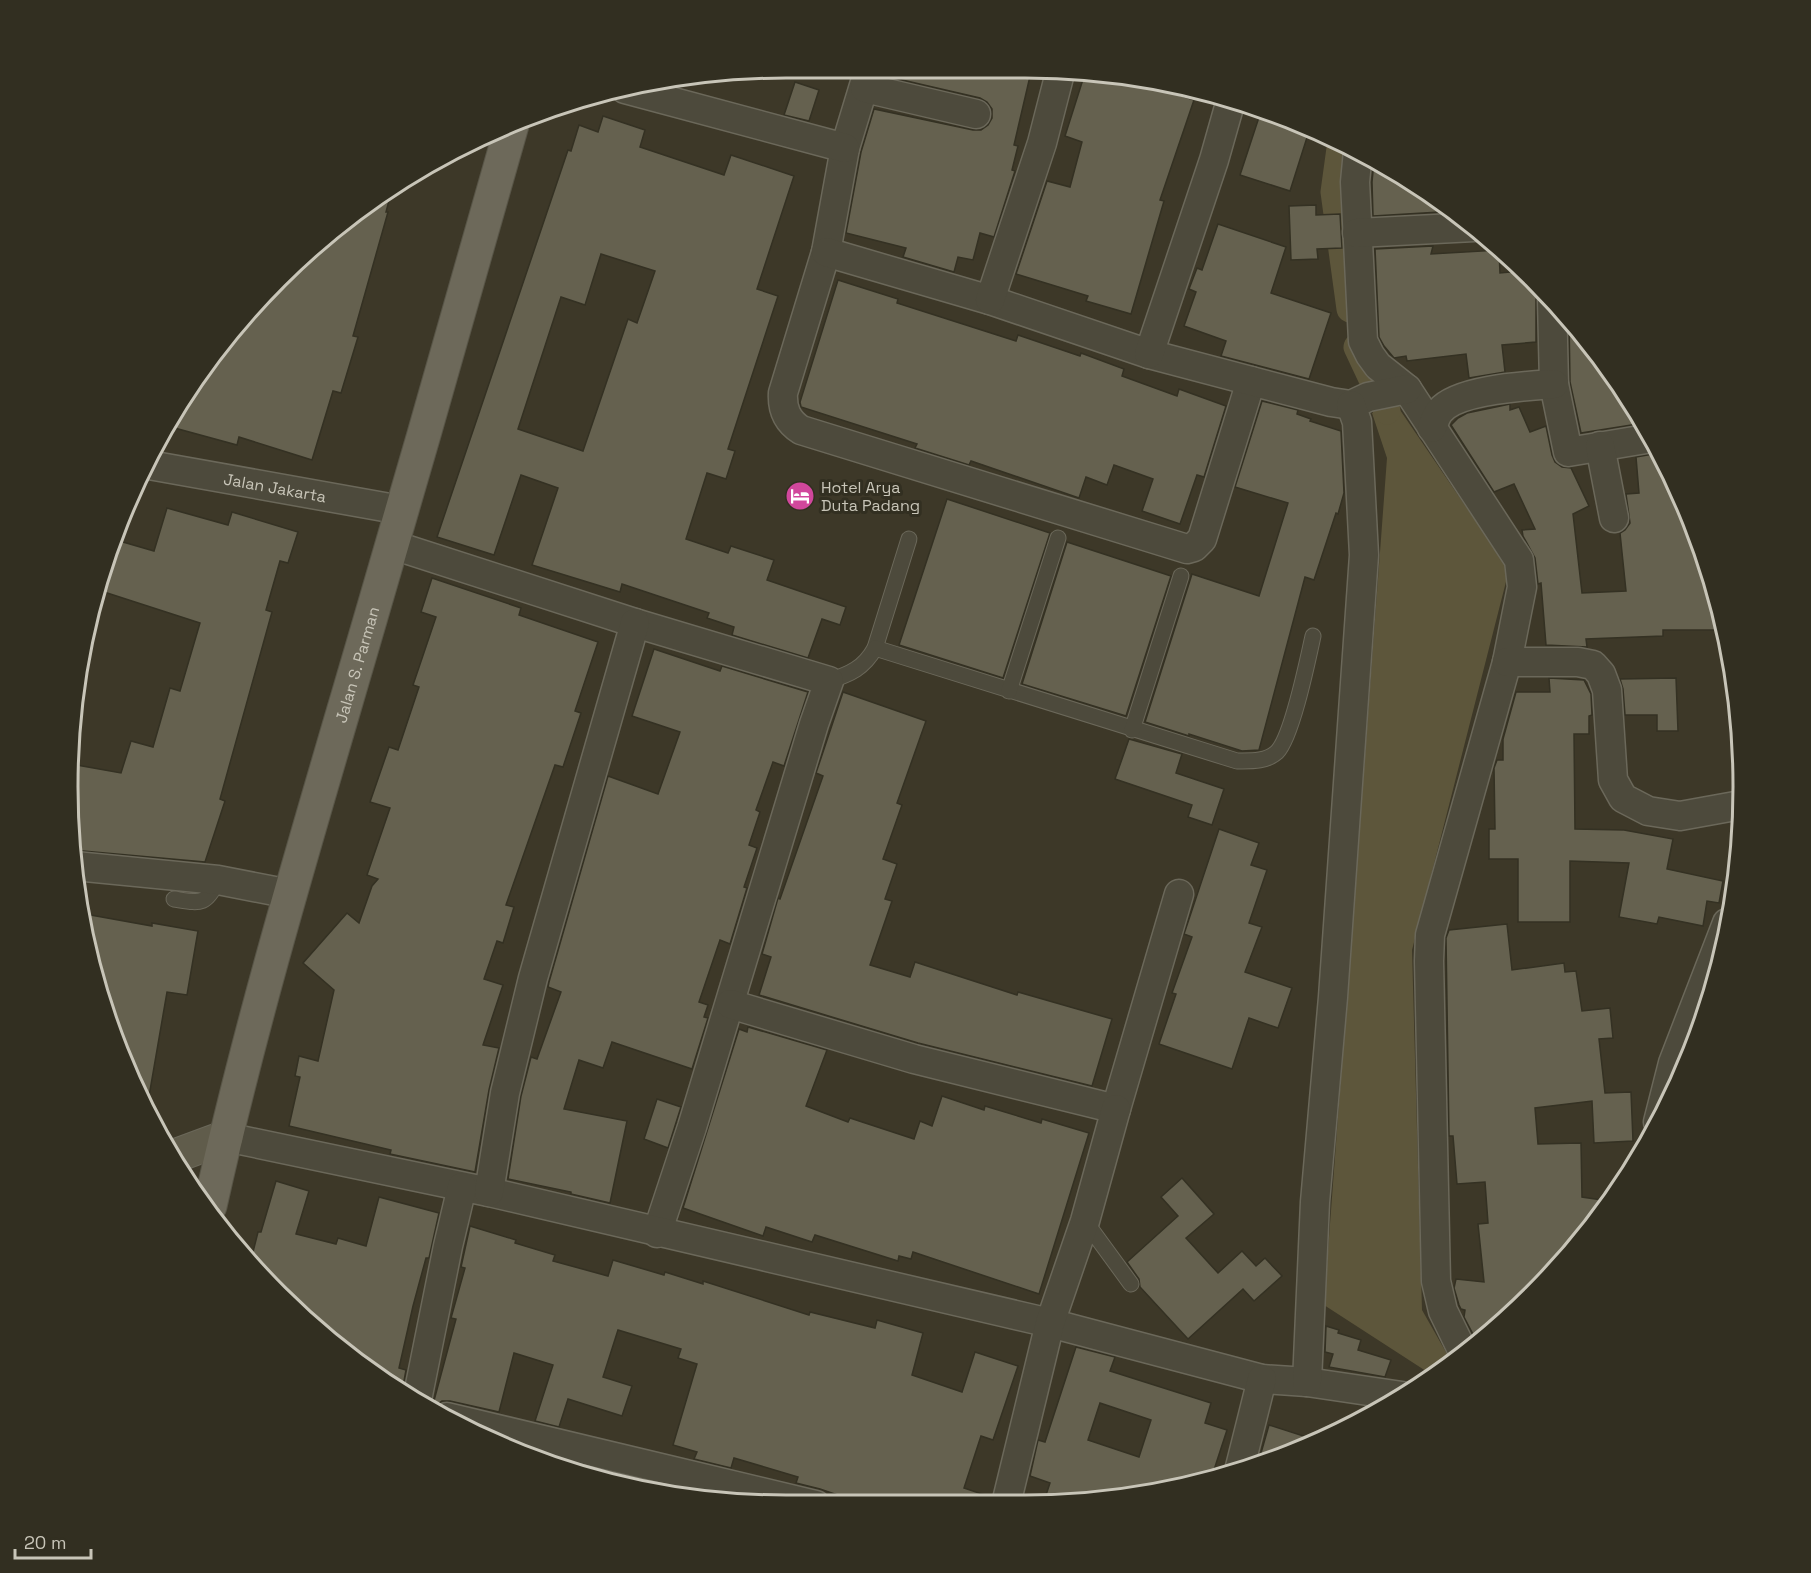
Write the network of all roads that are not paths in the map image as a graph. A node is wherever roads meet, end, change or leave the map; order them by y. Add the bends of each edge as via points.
1 (867, 78) edge
2 (1058, 79) edge
3 (642, 93) edge
4 (1229, 109) edge
5 (976, 114) dead end
6 (510, 134) edge
7 (845, 148) junction
8 (1357, 161) edge
9 (1461, 228) edge
10 (1357, 234) junction
11 (826, 252) junction
12 (990, 300) junction
13 (1552, 314) edge
14 (1149, 354) junction
15 (1251, 381) junction
16 (1554, 384) junction
17 (1403, 390) junction
18 (1359, 401) junction
19 (1432, 428) junction
20 (1642, 440) edge
21 (1600, 446) junction
22 (155, 466) edge
23 (401, 510) junction
24 (1614, 518) dead end
25 (909, 538) dead end
26 (1058, 538) dead end
27 (393, 545) junction
28 (1181, 576) dead end
29 (635, 623) junction
30 (1312, 636) dead end
31 (874, 648) junction
32 (1507, 662) junction
33 (830, 681) junction
34 (1010, 691) junction
35 (1132, 730) junction
36 (1732, 807) edge
37 (83, 867) edge
38 (218, 880) junction
39 (290, 894) junction
40 (1179, 894) dead end
41 (174, 899) dead end
42 (730, 1004) junction
43 (1116, 1109) junction
44 (226, 1137) junction
45 (181, 1154) edge
46 (476, 1190) junction
47 (211, 1200) edge
48 (1085, 1221) junction
49 (657, 1233) junction
50 (1131, 1284) dead end
51 (1050, 1323) junction
52 (1460, 1346) edge
53 (1262, 1379) junction
54 (1307, 1382) junction
55 (419, 1392) edge
56 (1385, 1396) edge
57 (479, 1425) edge
58 (1242, 1460) edge
59 (771, 1494) edge
60 (1008, 1495) edge

1 - 5 street
1 - 7 street
2 - 12 street
3 - 7 street
4 - 14 street
6 - 23 main road, Jalan S. Parman
7 - 11 street
8 - 10 street
9 - 10 street
10 - 17 street via 1363,341 1378,366
11 - 12 street
11 - 15 street via 783,393 782,404 792,424 1184,549 1194,547 1202,539
12 - 14 street
13 - 16 street
14 - 15 street
15 - 18 street
16 - 19 street via 1495,390 1459,399 1440,411
16 - 21 street via 1569,452
17 - 18 street
17 - 19 street
18 - 54 street via 1364,555 1315,1202
19 - 32 street via 1519,560 1522,587
20 - 21 street
21 - 24 street
22 - 23 street, Jalan Jakarta
23 - 27 main road, Jalan S. Parman
25 - 31 lane
26 - 34 lane
27 - 29 street
27 - 39 main road, Jalan S. Parman
28 - 35 lane
29 - 33 street
29 - 46 street
30 - 35 lane via 1288,730 1278,752 1261,761 1237,761
31 - 33 lane via 859,669
31 - 34 lane
32 - 36 street via 1578,662 1593,665 1602,674 1607,690 1613,780 1623,798 1648,811 1680,816
32 - 52 street via 1434,915 1430,944 1436,1281 1443,1311
33 - 42 street
34 - 35 lane
37 - 38 street
38 - 39 street
38 - 41 lane via 204,900
39 - 44 main road, Jalan S. Parman
40 - 43 street
42 - 43 street via 914,1059
42 - 49 street
43 - 48 street
44 - 45 main road
44 - 46 street
44 - 47 main road, Jalan S. Parman
46 - 49 street
46 - 55 street via 448,1246
48 - 50 lane
48 - 51 street
49 - 51 street
51 - 53 street
51 - 60 street
53 - 54 street
53 - 58 street
54 - 56 street
57 - 59 street

